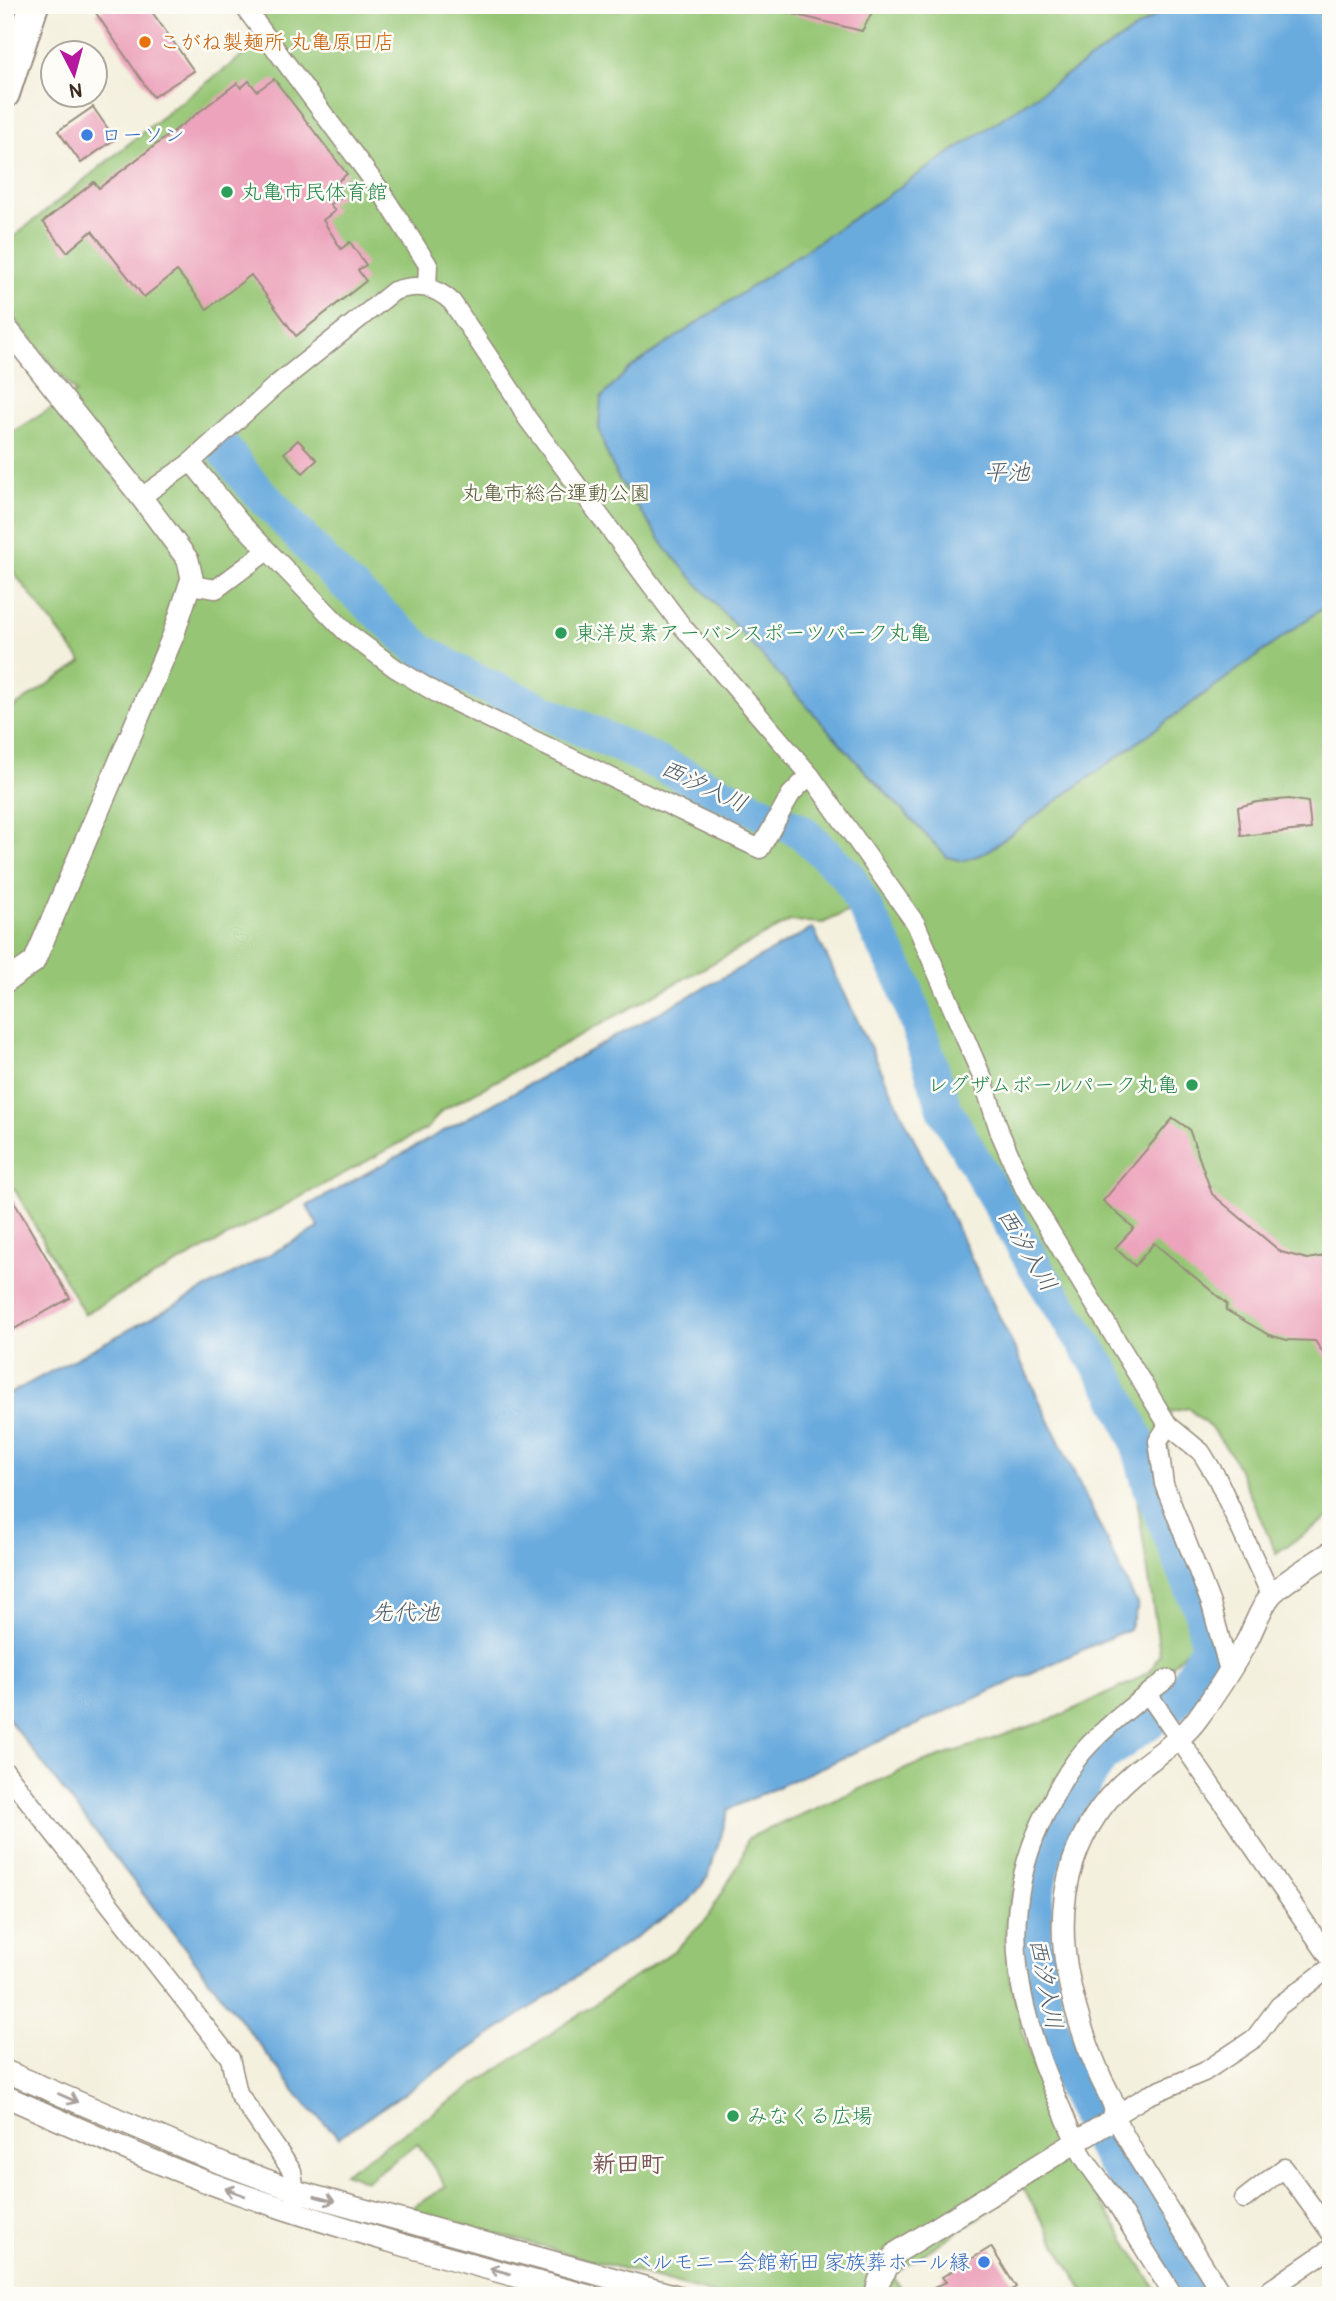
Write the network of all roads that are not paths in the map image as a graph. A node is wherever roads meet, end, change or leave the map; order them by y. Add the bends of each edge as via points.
1 (34, 5) edge
2 (243, 5) edge
3 (5, 94) edge
4 (427, 287) junction
5 (5, 326) edge
6 (191, 462) junction
7 (141, 497) junction
8 (267, 551) junction
9 (190, 585) junction
10 (810, 775) junction
11 (5, 982) edge
12 (1168, 1425) junction
13 (1331, 1552) edge
14 (1271, 1595) junction
15 (1229, 1671) junction
16 (1167, 1679) dead end
17 (1148, 1694) junction
18 (1173, 1733) junction
19 (5, 1771) edge
20 (1331, 1960) edge
21 (1331, 1967) edge
22 (6, 2070) edge
23 (14, 2100) edge
24 (1112, 2119) junction
25 (1077, 2144) junction
26 (295, 2190) junction
27 (1244, 2199) dead end
28 (298, 2212) junction
29 (1331, 2234) edge
30 (1331, 2248) edge
31 (555, 2262) junction
32 (553, 2291) edge
33 (1261, 2295) edge
34 (589, 2296) edge
35 (677, 2296) edge
36 (875, 2296) edge
37 (1174, 2296) edge
38 (1223, 2296) edge

1 - 3 main road
2 - 4 street via 380,190 428,265
4 - 6 street via 394,290 276,385
4 - 10 street via 452,302 527,418 682,626
5 - 7 street
6 - 7 street
6 - 8 street
7 - 9 street via 188,560
8 - 9 street via 216,589
8 - 10 street via 345,631 416,681 760,849 791,794
9 - 11 street via 173,636 34,962
10 - 12 street via 916,924 1025,1190
12 - 14 street via 1201,1452 1217,1478
12 - 15 street via 1158,1441 1164,1484 1211,1604
13 - 14 street
14 - 15 street
15 - 18 street via 1197,1720
16 - 17 street
17 - 18 street
17 - 25 street via 1089,1744 1076,1761 1038,1829 1019,1886 1017,1974 1036,2047
18 - 20 street
18 - 24 street via 1095,1814 1082,1837 1067,1891 1063,1917 1067,1970 1088,2046 1114,2108
19 - 26 street via 230,2058 238,2093 292,2171
21 - 24 street via 1279,2006 1255,2038 1204,2072 1147,2096
22 - 23 street
22 -> 26 street via 197,2154
28 -> 23 street via 168,2166
24 - 25 street
24 - 38 street
25 - 36 street via 895,2253
25 - 37 street
26 - 28 street
26 -> 31 street
27 - 29 street via 1284,2168
32 -> 28 street
30 - 33 street
31 - 32 street
31 - 35 street
32 - 34 street

